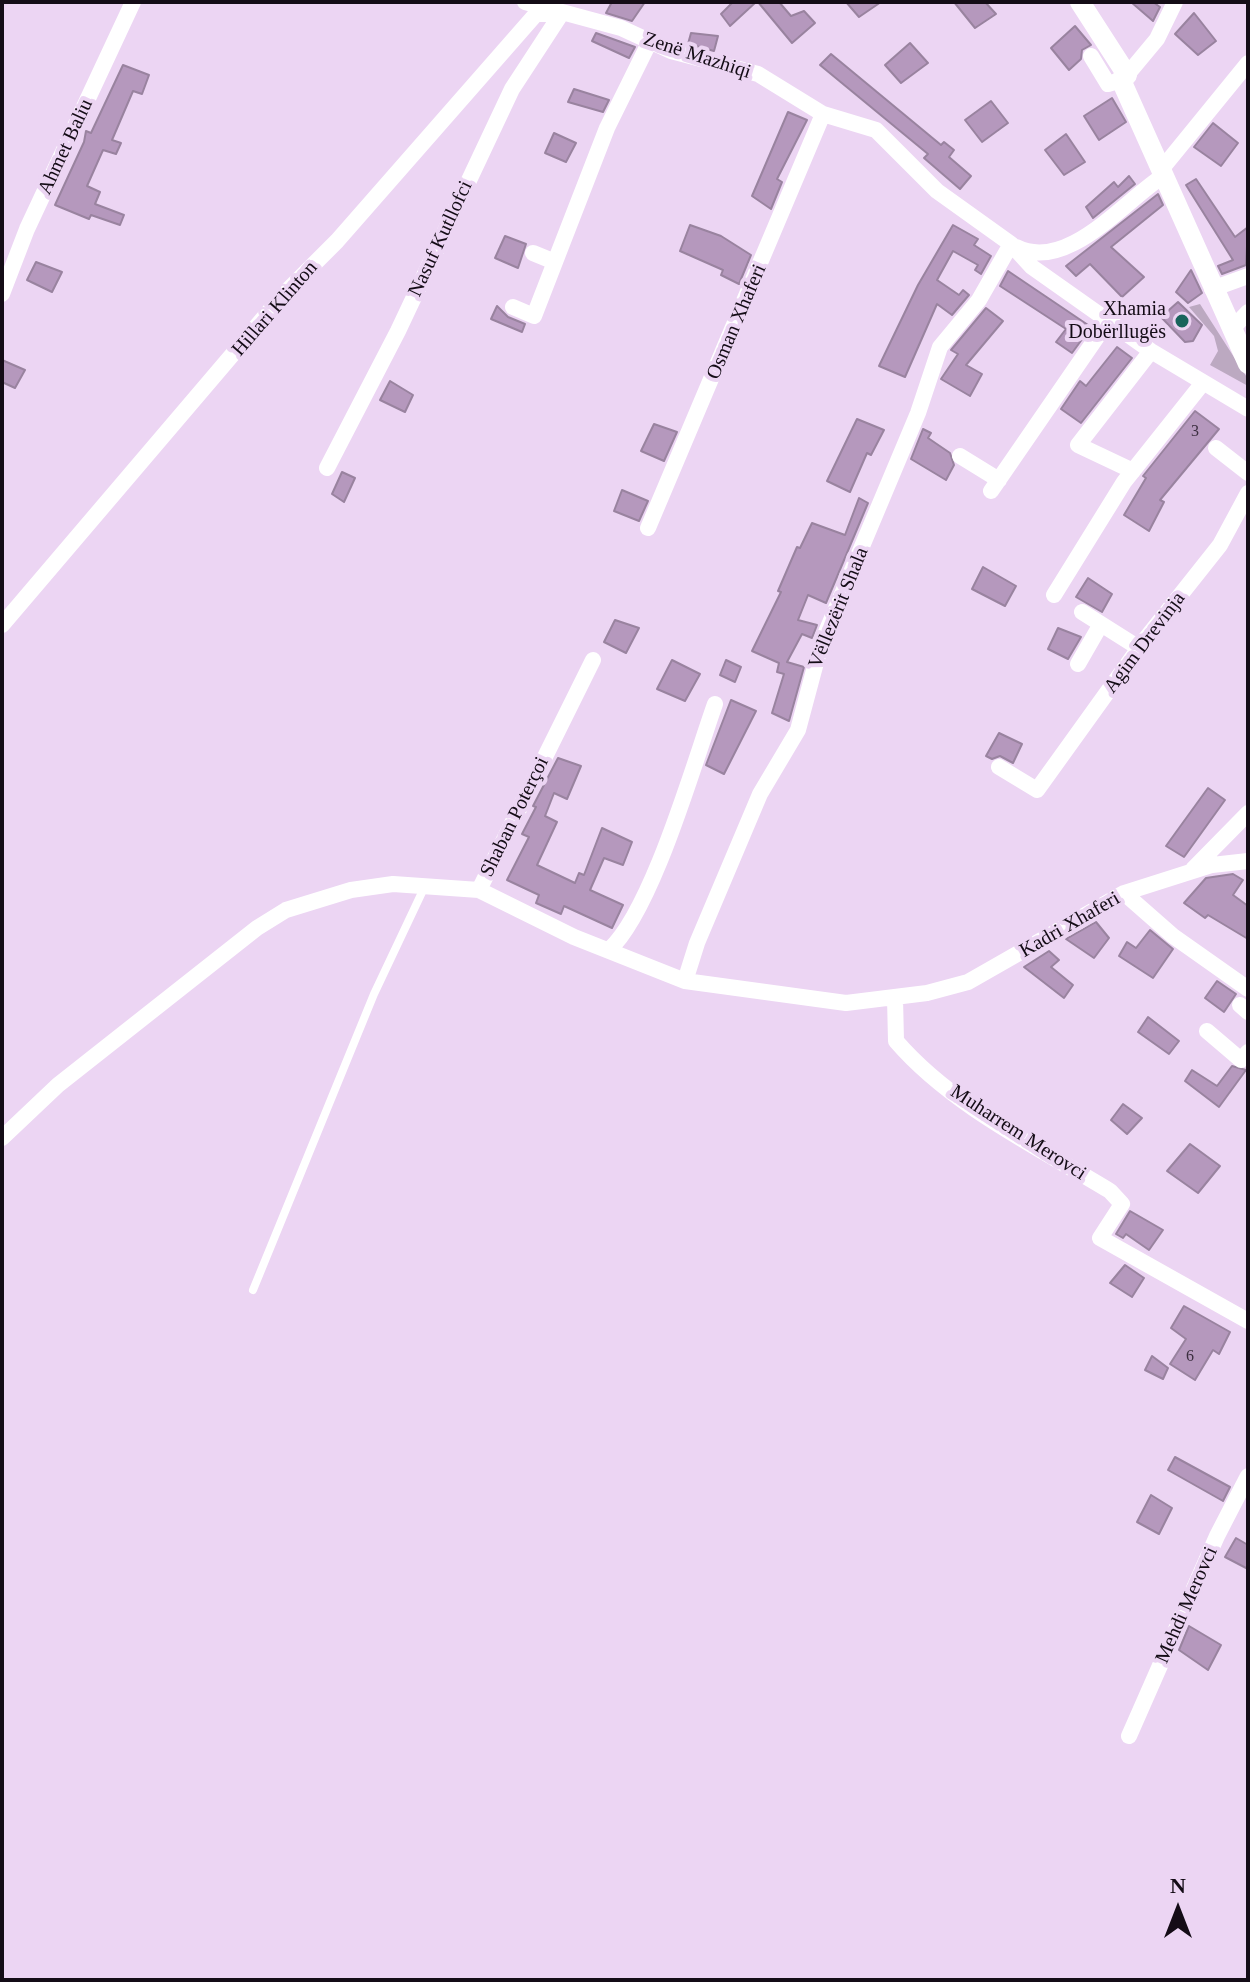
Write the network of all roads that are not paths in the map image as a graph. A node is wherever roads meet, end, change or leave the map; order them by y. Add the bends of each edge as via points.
1 (133, 2) edge
2 (525, 2) edge
3 (1080, 2) edge
4 (1175, 2) edge
5 (561, 14) junction
6 (649, 43) junction
7 (1091, 56) dead end
8 (1248, 63) edge
9 (1124, 77) junction
10 (823, 114) junction
11 (1162, 173) junction
12 (1011, 244) junction
13 (533, 253) dead end
14 (555, 262) junction
15 (1248, 276) edge
16 (1212, 289) junction
17 (2, 294) edge
18 (513, 307) dead end
19 (1248, 312) edge
20 (1108, 321) junction
21 (1232, 329) junction
22 (1151, 351) junction
23 (1248, 364) edge
24 (1202, 384) junction
25 (1248, 409) edge
26 (1216, 448) dead end
27 (960, 456) dead end
28 (327, 468) dead end
29 (1133, 471) junction
30 (1248, 473) edge
31 (1248, 493) edge
32 (648, 528) dead end
33 (1054, 595) dead end
34 (1082, 612) dead end
35 (1101, 624) junction
36 (2, 625) edge
37 (1139, 648) junction
38 (593, 660) dead end
39 (1078, 664) dead end
40 (715, 704) dead end
41 (999, 767) dead end
42 (1248, 813) edge
43 (1248, 861) edge
44 (1190, 872) junction
45 (427, 884) junction
46 (479, 890) junction
47 (1124, 893) junction
48 (609, 950) junction
49 (685, 981) junction
50 (1248, 989) edge
51 (895, 998) junction
52 (1207, 1031) dead end
53 (1248, 1052) edge
54 (2, 1138) edge
55 (253, 1290) dead end
56 (1248, 1321) edge
57 (1248, 1476) edge
58 (1129, 1736) dead end

1 - 17 street, Ahmet Baliu
2 - 5 street, Zenë Mazhiqi
3 - 9 street
4 - 9 street via 1157,39
5 - 6 street, Zenë Mazhiqi via 621,28
5 - 28 street, Nasuf Kutllofci via 512,89
5 - 36 street, Hillari Klinton via 536,14 284,294
6 - 10 street, Zenë Mazhiqi via 758,74
6 - 14 street via 607,128
7 - 9 street via 1108,84
8 - 11 street
9 - 11 street
10 - 12 street, Zenë Mazhiqi via 876,130 937,191
10 - 32 street, Osman Xhaferi
11 - 12 street via 1094,231 1057,252 1029,253
11 - 16 street
12 - 20 street via 1032,267
12 - 49 street, Vëllezërit Shala via 979,300 940,347 918,413 821,644 798,730 760,794
13 - 14 street
14 - 18 street via 534,316
15 - 16 street
16 - 21 street
19 - 21 street
20 - 22 street
20 - 27 street via 995,486
21 - 23 street
22 - 24 street
22 - 29 street via 1078,445
24 - 25 street
24 - 29 street
26 - 30 street
29 - 33 street
31 - 37 street, Agim Drevinja via 1220,545
34 - 35 street
35 - 37 street
35 - 39 street
37 - 41 street, Agim Drevinja via 1037,790
38 - 46 street, Shaban Poterçoi
40 - 48 street via 647,886
42 - 44 street
43 - 44 street, Kadri Xhaferi
44 - 47 street, Kadri Xhaferi
45 - 46 street
45 - 54 street via 351,890 286,910 58,1085
45 - 55 lane via 374,994
46 - 48 street, Shaban Poterçoi
47 - 50 street via 1173,936
47 - 51 street, Kadri Xhaferi via 968,982
48 - 49 street, Shaban Poterçoi
49 - 51 street, Shaban Poterçoi via 846,1003
51 - 56 street, Muharrem Merovci via 896,1041 924,1072 1110,1191 1122,1204 1100,1238
52 - 53 street via 1241,1060
57 - 58 street, Mehdi Merovci

